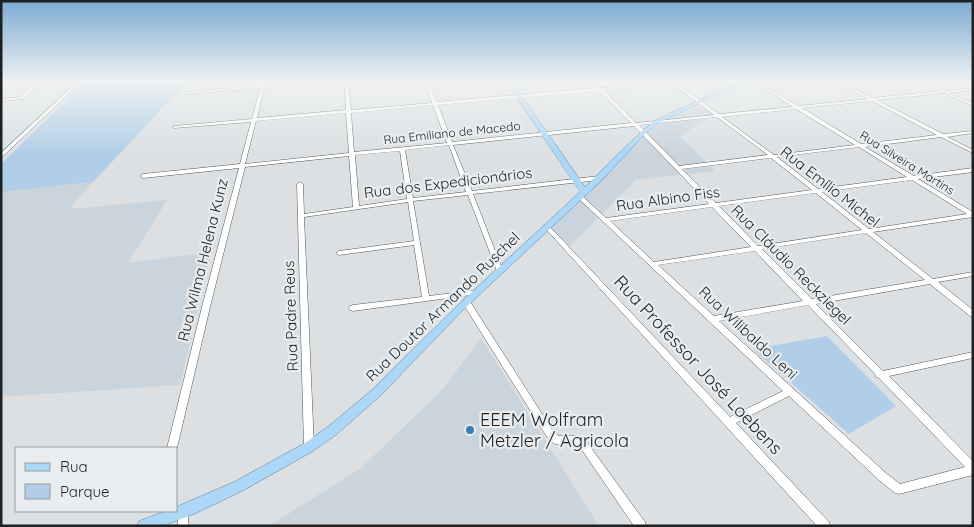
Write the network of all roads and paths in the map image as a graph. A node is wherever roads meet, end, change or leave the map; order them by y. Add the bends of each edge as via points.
1 (435, 105) edge
2 (54, 106) edge
3 (258, 106) edge
4 (348, 106) edge
5 (428, 106) edge
6 (526, 106) edge
7 (617, 106) edge
8 (691, 106) edge
9 (704, 106) edge
10 (812, 106) edge
11 (884, 106) edge
12 (799, 107) junction
13 (348, 112) junction
14 (717, 116) junction
15 (254, 120) junction
16 (656, 122) junction
17 (635, 124) junction
18 (174, 128) dead end
19 (973, 132) edge
20 (545, 133) junction
21 (643, 133) junction
22 (942, 136) junction
23 (450, 143) junction
24 (862, 146) junction
25 (402, 148) junction
26 (973, 152) edge
27 (351, 154) junction
28 (1, 156) edge
29 (772, 156) junction
30 (242, 166) junction
31 (677, 168) junction
32 (973, 170) edge
33 (143, 176) dead end
34 (599, 178) junction
35 (913, 178) junction
36 (576, 180) junction
37 (300, 184) dead end
38 (814, 191) junction
39 (469, 193) junction
40 (581, 194) junction
41 (410, 200) junction
42 (712, 205) junction
43 (356, 207) junction
44 (973, 215) edge
45 (301, 216) junction
46 (605, 220) junction
47 (547, 227) junction
48 (866, 232) junction
49 (417, 243) junction
50 (755, 248) junction
51 (339, 253) dead end
52 (653, 264) junction
53 (500, 271) junction
54 (973, 274) edge
55 (930, 282) junction
56 (478, 292) junction
57 (426, 298) junction
58 (466, 302) junction
59 (808, 303) junction
60 (353, 308) dead end
61 (973, 314) edge
62 (713, 319) junction
63 (973, 356) edge
64 (880, 375) junction
65 (792, 391) junction
66 (728, 422) junction
67 (172, 447) edge
68 (309, 447) junction
69 (973, 469) edge
70 (183, 511) junction
71 (157, 512) edge
72 (150, 524) edge
73 (184, 526) edge
74 (641, 526) edge
75 (825, 526) edge

1 - 23 street
2 - 28 street
3 - 15 street, Rua Wilma Helena Kunz
4 - 13 street
5 - 13 street
6 - 20 main road
7 - 17 street, Rua Cláudio Reckziegel
8 - 16 main road, Rua Doutor Armando Ruschel
9 - 14 street, Rua Emílio Michel
10 - 12 street, Rua Emiliano de Macedo
11 - 22 street
12 - 14 street, Rua Emiliano de Macedo
12 - 24 street, Rua Silveira Martins
13 - 15 street
13 - 27 street
14 - 16 street, Rua Emiliano de Macedo
14 - 29 street, Rua Emílio Michel
15 - 18 street
15 - 30 street, Rua Wilma Helena Kunz
16 - 17 street, Rua Emiliano de Macedo
16 - 21 main road, Rua Doutor Armando Ruschel
17 - 20 street, Rua Emiliano de Macedo
17 - 21 street, Rua Cláudio Reckziegel
19 - 22 street
20 - 23 street, Rua Emiliano de Macedo
20 - 36 main road
21 - 31 street, Rua Cláudio Reckziegel
21 - 34 main road, Rua Doutor Armando Ruschel
22 - 24 street
22 - 26 street
23 - 25 street, Rua Emiliano de Macedo
23 - 39 street
24 - 29 street
24 - 35 street, Rua Silveira Martins
25 - 27 street, Rua Emiliano de Macedo
25 - 41 street
27 - 30 street, Rua Emiliano de Macedo
27 - 43 street
29 - 31 street
29 - 38 street, Rua Emílio Michel
30 - 33 street, Rua Emiliano de Macedo
30 - 67 street, Rua Wilma Helena Kunz
31 - 42 street, Rua Cláudio Reckziegel
32 - 35 street, Rua Albino Fiss
34 - 36 street, Rua dos Expedicionários
34 - 40 main road, Rua Doutor Armando Ruschel
35 - 38 street, Rua Albino Fiss
35 - 44 street, Rua Silveira Martins
36 - 39 street, Rua dos Expedicionários
36 - 40 main road
37 - 45 street, Rua Padre Reus
38 - 42 street, Rua Albino Fiss
38 - 48 street, Rua Emílio Michel
39 - 41 street, Rua dos Expedicionários
39 - 53 street
40 - 46 street, Rua Wilibaldo Leni
40 - 47 main road, Rua Doutor Armando Ruschel
41 - 43 street, Rua dos Expedicionários
41 - 49 street
42 - 46 street, Rua Albino Fiss
42 - 50 street, Rua Cláudio Reckziegel
43 - 45 street, Rua dos Expedicionários
44 - 48 street
45 - 68 street, Rua Padre Reus
46 - 52 street, Rua Wilibaldo Leni
47 - 53 main road, Rua Doutor Armando Ruschel
47 - 66 street, Rua Professor José Loebens
48 - 50 street
48 - 55 street, Rua Emílio Michel
49 - 51 street
49 - 57 street
50 - 52 street
50 - 59 street, Rua Cláudio Reckziegel
52 - 62 street, Rua Wilibaldo Leni
53 - 56 main road, Rua Doutor Armando Ruschel
54 - 55 street
55 - 59 street
55 - 61 street, Rua Emílio Michel
56 - 57 street
56 - 58 main road, Rua Doutor Armando Ruschel
57 - 60 street
58 - 68 main road, Rua Doutor Armando Ruschel via 376,393
58 - 74 street via 550,434 557,440 576,440 583,444
59 - 62 street
59 - 64 street, Rua Cláudio Reckziegel
62 - 65 street, Rua Wilibaldo Leni
63 - 64 street
64 - 69 street, Rua Cláudio Reckziegel
65 - 66 street
65 - 69 street, Rua Wilibaldo Leni via 899,489
66 - 75 street, Rua Professor José Loebens
68 - 70 main road, Rua Doutor Armando Ruschel via 239,486
70 - 72 main road, Rua Doutor Armando Ruschel
70 - 73 street
71 - 72 street

